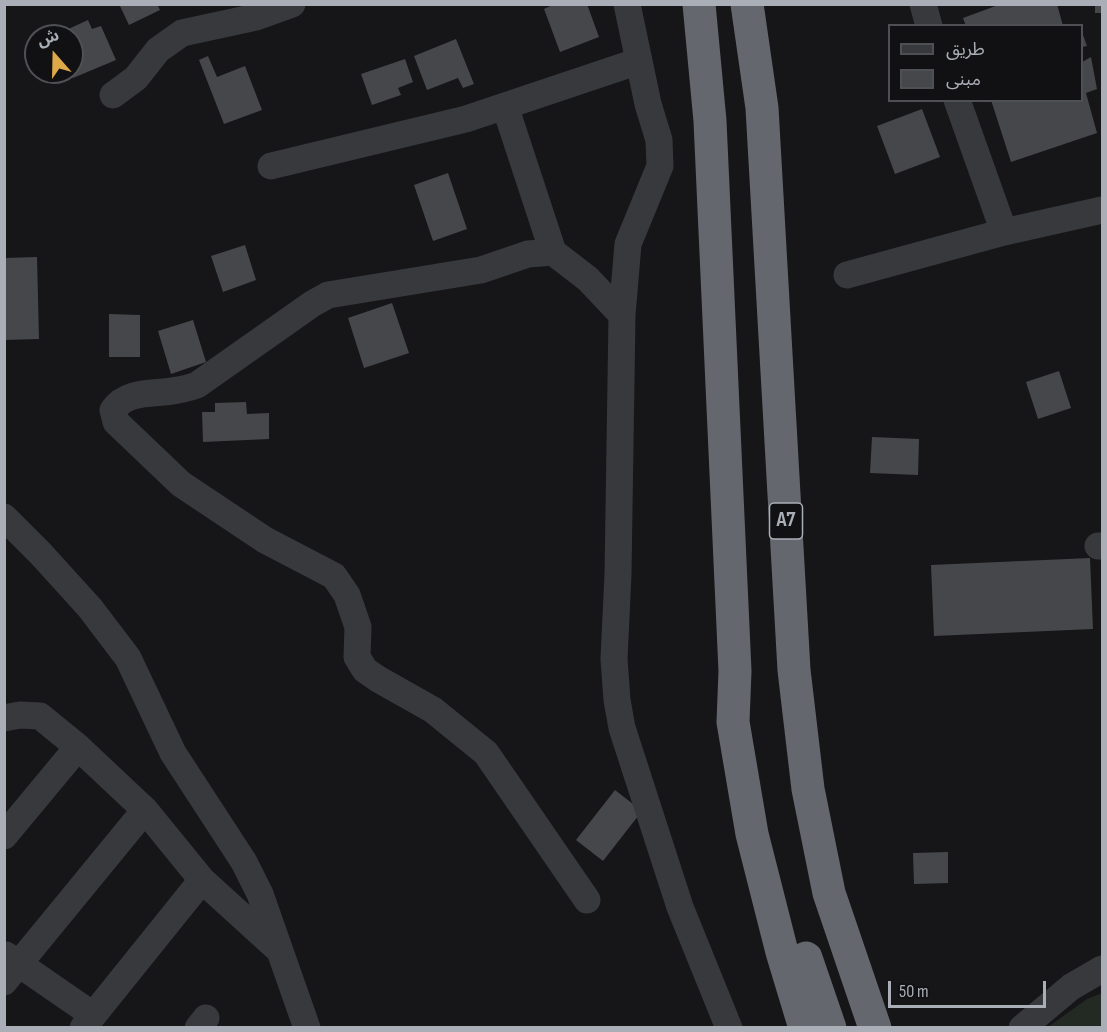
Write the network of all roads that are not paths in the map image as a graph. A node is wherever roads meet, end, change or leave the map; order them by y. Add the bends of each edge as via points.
1 (292, 4) edge
2 (627, 4) edge
3 (699, 4) edge
4 (747, 4) edge
5 (922, 4) edge
6 (928, 24) edge
7 (639, 62) junction
8 (114, 94) dead end
9 (958, 102) edge
10 (505, 106) junction
11 (271, 166) dead end
12 (1102, 210) edge
13 (1004, 232) junction
14 (553, 252) junction
15 (847, 275) dead end
16 (622, 315) junction
17 (4, 517) edge
18 (794, 670) junction
19 (735, 671) junction
20 (4, 718) edge
21 (78, 747) junction
22 (145, 810) junction
23 (4, 836) edge
24 (202, 880) junction
25 (587, 900) dead end
26 (279, 950) junction
27 (9, 967) edge
28 (1102, 969) edge
29 (88, 1021) edge
30 (307, 1028) edge
31 (729, 1028) edge
32 (805, 1028) edge
33 (830, 1028) edge
34 (875, 1028) edge
35 (890, 1028) edge
36 (1022, 1028) edge

1 - 8 street via 256,18 182,33 158,50 136,78
2 - 7 street
3 - 19 highway via 710,121
4 - 18 highway, A7 via 762,108
5 - 6 street
7 - 10 street
7 - 16 street via 659,140 660,166 628,244
9 - 13 street
10 - 11 street
10 - 14 street
12 - 13 street
13 - 15 street
14 - 16 street via 588,279
14 - 25 street via 528,254 480,270 328,295 197,385 137,394 119,401 113,410 116,422 181,484 265,540 334,576 358,627 357,657 365,670 433,710 486,753
16 - 31 street via 616,699 680,907
17 - 26 street via 90,608 128,658 173,753 244,862
18 - 34 highway, A7 via 808,789 829,893
18 - 35 highway via 822,789
19 - 32 highway via 733,722 752,834
19 - 33 highway via 769,822 802,946
20 - 21 street via 40,716
21 - 22 street
21 - 23 street
22 - 24 street
22 - 27 street
24 - 26 street
24 - 29 street
26 - 30 street
27 - 29 street
28 - 36 street via 1071,987

